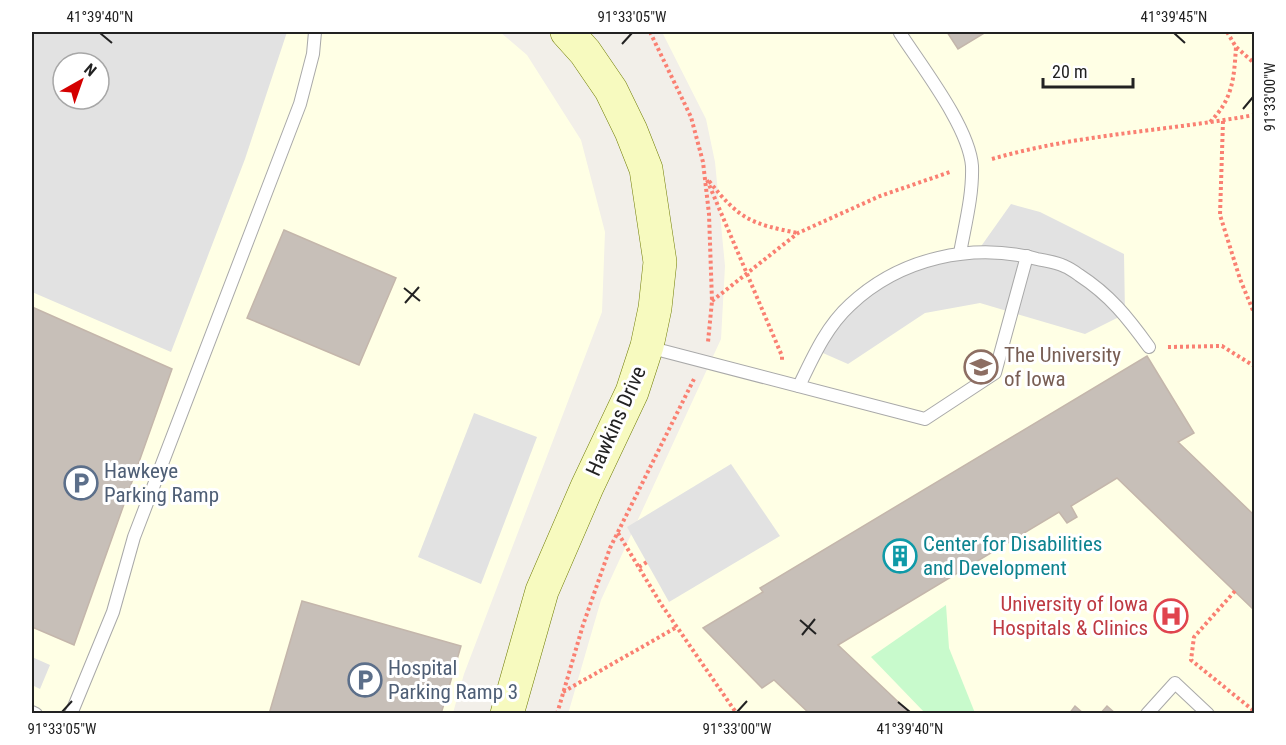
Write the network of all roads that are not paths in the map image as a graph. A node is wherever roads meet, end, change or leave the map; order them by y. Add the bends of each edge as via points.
1 (315, 32) edge
2 (567, 32) edge
3 (900, 33) dead end
4 (960, 253) junction
5 (1027, 256) junction
6 (647, 346) junction
7 (1149, 347) road end
8 (799, 386) junction
9 (32, 712) edge
10 (36, 714) edge
11 (71, 714) edge
12 (507, 714) edge
13 (1147, 714) edge
14 (1208, 714) edge

1 - 11 lane via 300,104 134,537 113,612
2 - 6 street, Hawkins Drive via 611,90 646,169 660,262
3 - 4 lane via 967,143 972,166 970,200
4 - 5 lane via 996,251
4 - 8 lane via 920,263 881,282 850,305 822,338
5 - 7 lane via 1065,266 1097,287 1125,314
5 - 8 lane via 994,373 926,419
6 - 8 lane
6 - 12 street, Hawkins Drive via 632,392 542,591
9 - 10 lane
13 - 14 lane via 1175,683

